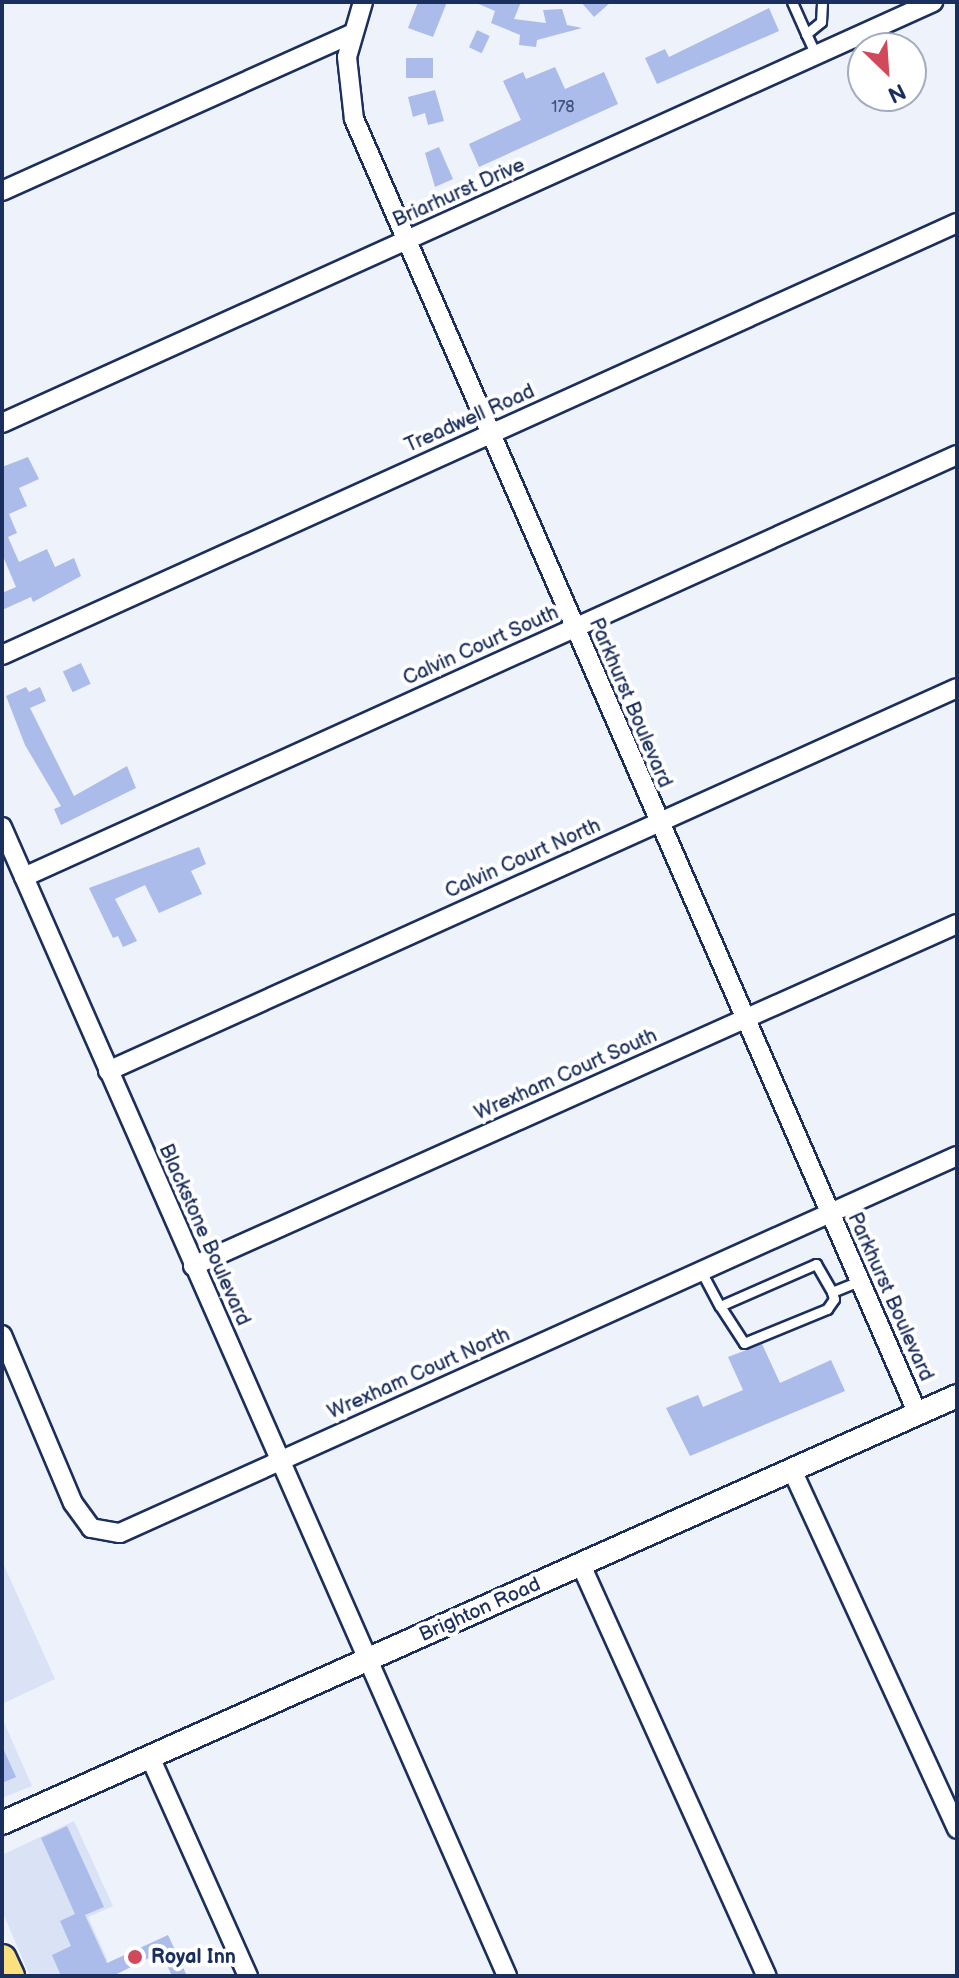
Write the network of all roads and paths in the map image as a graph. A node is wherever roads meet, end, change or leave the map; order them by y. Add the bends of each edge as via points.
1 (363, 2) edge
2 (792, 2) edge
3 (822, 2) edge
4 (933, 2) edge
5 (351, 34) junction
6 (806, 34) junction
7 (816, 55) junction
8 (2, 191) edge
9 (957, 223) edge
10 (405, 241) junction
11 (2, 423) edge
12 (489, 434) junction
13 (957, 455) edge
14 (573, 628) junction
15 (2, 655) edge
16 (957, 688) edge
17 (658, 823) junction
18 (2, 827) edge
19 (24, 877) junction
20 (957, 924) edge
21 (744, 1020) junction
22 (108, 1071) junction
23 (957, 1156) edge
24 (829, 1213) junction
25 (193, 1266) junction
26 (701, 1271) junction
27 (859, 1281) junction
28 (832, 1292) junction
29 (720, 1306) junction
30 (2, 1335) edge
31 (957, 1396) edge
32 (918, 1414) junction
33 (278, 1461) junction
34 (792, 1470) junction
35 (581, 1565) junction
36 (365, 1660) junction
37 (150, 1757) junction
38 (2, 1823) edge
39 (957, 1829) edge
40 (2, 1959) edge
41 (10, 1976) edge
42 (248, 1976) edge
43 (507, 1976) edge
44 (767, 1976) edge

1 - 5 street, Parkhurst Boulevard
2 - 6 lane
3 - 6 lane via 821,22
4 - 7 street, Briarhurst Drive
5 - 8 street
5 - 10 street, Parkhurst Boulevard via 349,104
6 - 7 lane
7 - 10 street, Briarhurst Drive
9 - 12 street, Treadwell Road
10 - 11 street, Briarhurst Drive
10 - 12 street, Parkhurst Boulevard
12 - 14 street, Parkhurst Boulevard
12 - 15 street, Treadwell Road
13 - 14 street, Calvin Court South
14 - 17 street, Parkhurst Boulevard
14 - 19 street, Calvin Court South
16 - 17 street, Calvin Court North
17 - 21 street, Parkhurst Boulevard
17 - 22 street, Calvin Court North
18 - 19 street, Blackstone Boulevard
19 - 22 street, Blackstone Boulevard
20 - 21 street, Wrexham Court South
21 - 24 street, Parkhurst Boulevard
21 - 25 street, Wrexham Court South
22 - 25 street, Blackstone Boulevard
23 - 24 street, Wrexham Court North
24 - 26 street, Wrexham Court North
24 - 27 street, Parkhurst Boulevard
25 - 33 street, Blackstone Boulevard
26 - 29 lane
26 - 33 street, Wrexham Court North
27 - 28 lane
27 - 32 street, Parkhurst Boulevard
28 - 29 lane via 816,1264
28 - 29 lane via 827,1309 744,1343
30 - 33 street, Wrexham Court North via 73,1503 91,1528 120,1533
31 - 32 street, Brighton Road
32 - 34 street, Brighton Road
33 - 36 street, Blackstone Boulevard
34 - 35 street, Brighton Road
34 - 39 street
35 - 36 street, Brighton Road
35 - 44 street
36 - 37 street, Brighton Road
36 - 43 street, Blackstone Boulevard
37 - 38 street, Brighton Road
37 - 42 street
40 - 41 main road

